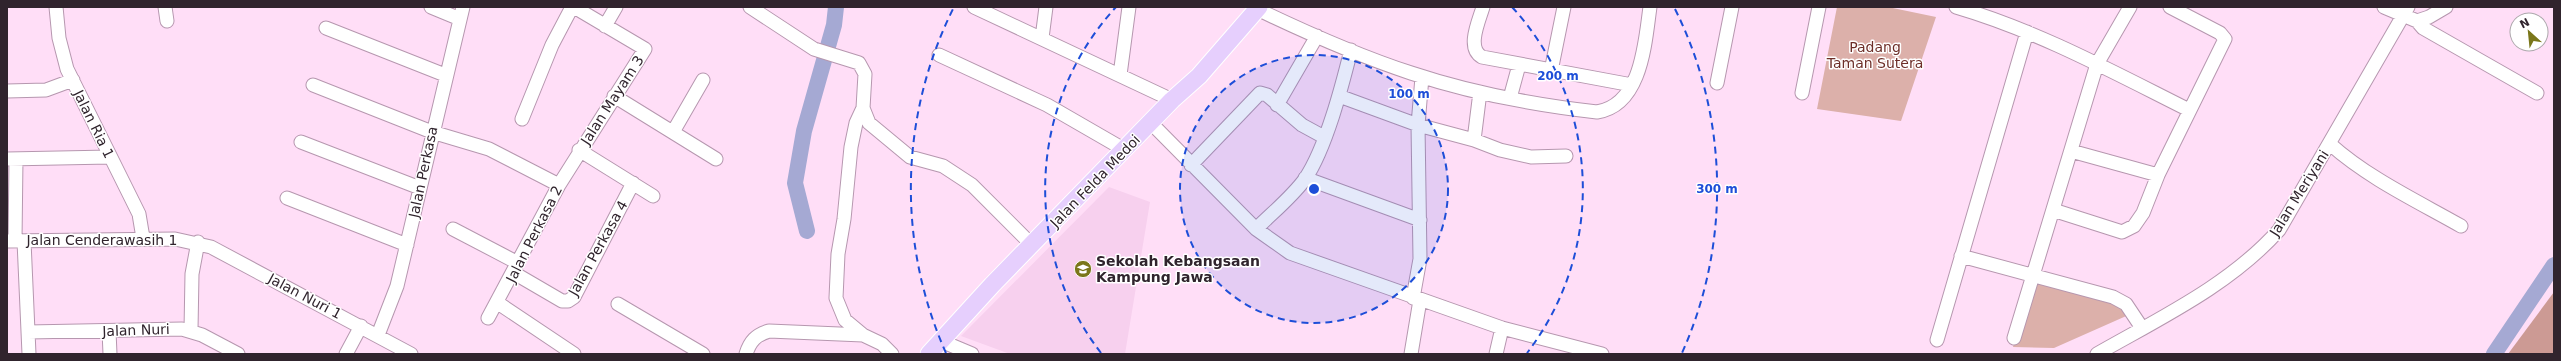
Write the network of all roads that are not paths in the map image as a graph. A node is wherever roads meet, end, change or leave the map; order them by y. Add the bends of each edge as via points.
1 (56, 7) edge
2 (165, 7) edge
3 (431, 7) edge
4 (573, 7) edge
5 (616, 7) edge
6 (750, 7) edge
7 (974, 7) edge
8 (1046, 7) edge
9 (1129, 7) edge
10 (1483, 7) edge
11 (1564, 7) edge
12 (1650, 7) edge
13 (1732, 7) edge
14 (1819, 7) edge
15 (2130, 7) edge
16 (2170, 7) edge
17 (2384, 7) edge
18 (2446, 7) edge
19 (1258, 8) edge
20 (1963, 8) edge
21 (2405, 12) edge
22 (462, 13) edge
23 (167, 21) dead end
24 (2417, 21) junction
25 (605, 26) junction
26 (326, 28) dead end
27 (2027, 32) junction
28 (1317, 36) junction
29 (1042, 38) junction
30 (1351, 50) junction
31 (939, 56) dead end
32 (2097, 64) junction
33 (1519, 65) junction
34 (1551, 71) junction
35 (446, 74) junction
36 (1120, 74) junction
37 (1422, 77) junction
38 (73, 80) junction
39 (703, 80) dead end
40 (1718, 83) dead end
41 (312, 85) dead end
42 (1632, 85) junction
43 (7, 91) edge
44 (1480, 92) junction
45 (2537, 93) dead end
46 (1802, 94) dead end
47 (614, 96) junction
48 (1339, 96) junction
49 (1510, 98) junction
50 (1172, 100) junction
51 (1277, 105) junction
52 (863, 108) junction
53 (2189, 110) junction
54 (522, 119) dead end
55 (1151, 124) junction
56 (1418, 125) junction
57 (432, 132) junction
58 (674, 132) junction
59 (1324, 137) junction
60 (1474, 140) junction
61 (301, 142) dead end
62 (2330, 144) junction
63 (579, 150) junction
64 (1125, 150) junction
65 (2071, 151) junction
66 (1566, 156) dead end
67 (110, 157) junction
68 (12, 159) edge
69 (716, 159) dead end
70 (1191, 165) junction
71 (2158, 175) junction
72 (1305, 178) junction
73 (633, 183) junction
74 (558, 185) junction
75 (420, 188) junction
76 (653, 196) dead end
77 (287, 198) dead end
78 (2053, 210) junction
79 (1420, 220) junction
80 (2461, 226) dead end
81 (453, 229) dead end
82 (1256, 229) junction
83 (143, 238) junction
84 (15, 241) edge
85 (198, 242) junction
86 (407, 245) junction
87 (1032, 245) junction
88 (1961, 256) junction
89 (516, 268) junction
90 (2033, 275) junction
91 (1417, 299) junction
92 (498, 303) junction
93 (618, 304) dead end
94 (488, 318) dead end
95 (361, 326) junction
96 (1502, 328) junction
97 (2142, 328) junction
98 (191, 330) junction
99 (109, 331) junction
100 (28, 332) junction
101 (378, 335) junction
102 (863, 335) junction
103 (2014, 338) dead end
104 (1937, 340) dead end
105 (941, 341) junction
106 (1581, 352) edge
107 (572, 353) edge
108 (30, 354) edge
109 (110, 354) edge
110 (238, 354) edge
111 (346, 354) edge
112 (411, 354) edge
113 (703, 354) edge
114 (746, 354) edge
115 (892, 354) edge
116 (929, 354) edge
117 (972, 354) edge
118 (1411, 354) edge
119 (1496, 354) edge
120 (1602, 354) edge
121 (2097, 354) edge

1 - 38 street, Jalan Ria 1 via 62,54
2 - 23 street
3 - 22 street
4 - 25 street
4 - 54 street via 552,45
5 - 25 street
6 - 52 street via 804,44 859,63 865,74
7 - 29 street
8 - 29 street
9 - 36 street
10 - 33 street via 1474,46 1476,53 1486,59
11 - 34 street
12 - 42 street via 1645,46
13 - 40 street
14 - 46 street
15 - 32 street
16 - 53 street via 2225,38
17 - 21 street
18 - 24 street
19 - 28 street
19 - 50 main road, Jalan Felda Medoi via 1199,76
20 - 27 street
21 - 24 street
21 - 62 street, Jalan Meriyani
22 - 35 street, Jalan Perkasa
24 - 45 street via 2423,28
25 - 47 street, Jalan Mayam 3 via 645,49
26 - 35 street
27 - 32 street
27 - 88 street
28 - 30 street
28 - 51 street
29 - 36 street
30 - 37 street
30 - 48 street
31 - 64 street via 1047,105
32 - 53 street
32 - 65 street
33 - 34 street
33 - 49 street
34 - 42 street
35 - 57 street, Jalan Perkasa
36 - 50 street
37 - 44 street
37 - 56 street
38 - 43 street via 46,90
38 - 67 street, Jalan Ria 1
39 - 58 street
41 - 57 street
42 - 49 street via 1616,104 1598,112
44 - 49 street
44 - 60 street
47 - 58 street
47 - 63 street, Jalan Mayam 3
48 - 56 street
48 - 59 street
50 - 55 main road, Jalan Felda Medoi
51 - 59 street via 1302,125
51 - 70 street via 1264,93 1256,95
52 - 87 street via 869,123 880,134 910,157 944,166 955,172 972,185
52 - 102 street via 856,123 852,146 838,254 836,298 846,320
53 - 71 street
55 - 64 main road, Jalan Felda Medoi
55 - 70 street
56 - 60 street
56 - 79 street
57 - 74 street via 489,149
57 - 75 street, Jalan Perkasa
58 - 69 street
59 - 72 street
60 - 66 street via 1500,150 1531,157
61 - 75 street
62 - 80 street via 2376,177
62 - 97 street, Jalan Meriyani via 2279,230 2254,257 2228,276
63 - 73 street
63 - 74 street, Jalan Perkasa 2
64 - 87 main road, Jalan Felda Medoi
65 - 71 street
65 - 78 street
67 - 68 street
67 - 83 street, Jalan Ria 1 via 139,214
68 - 84 street
70 - 82 street
71 - 78 street via 2140,218 2128,230 2118,231
72 - 79 street
72 - 82 street
73 - 76 street
73 - 89 street, Jalan Perkasa 4 via 574,297 562,301
74 - 89 street, Jalan Perkasa 2
75 - 86 street, Jalan Perkasa
77 - 86 street
78 - 90 street
79 - 91 street
81 - 89 street, Jalan Perkasa 4
82 - 91 street via 1290,253
83 - 84 street, Jalan Cenderawasih 1
83 - 85 street, Jalan Cenderawasih 1
84 - 100 street
85 - 95 street, Jalan Nuri 1
85 - 98 street via 192,274
86 - 101 street, Jalan Perkasa via 397,286
87 - 105 main road, Jalan Felda Medoi
88 - 90 street
88 - 104 street
89 - 92 street, Jalan Perkasa 2
90 - 97 street via 2120,300 2130,308
90 - 103 street
91 - 96 street
91 - 118 street
92 - 94 street, Jalan Perkasa 2
92 - 107 street
93 - 113 street
95 - 101 street, Jalan Nuri 1
95 - 111 street
96 - 106 street
96 - 119 street
97 - 121 street, Jalan Meriyani
98 - 99 street, Jalan Nuri
98 - 110 street, Jalan Nuri
99 - 100 street, Jalan Nuri
99 - 109 street
100 - 108 street
101 - 112 street, Jalan Nuri 1
102 - 114 street via 769,331 752,340
102 - 115 street via 882,344
105 - 116 main road, Jalan Felda Medoi
105 - 117 street
106 - 120 street

